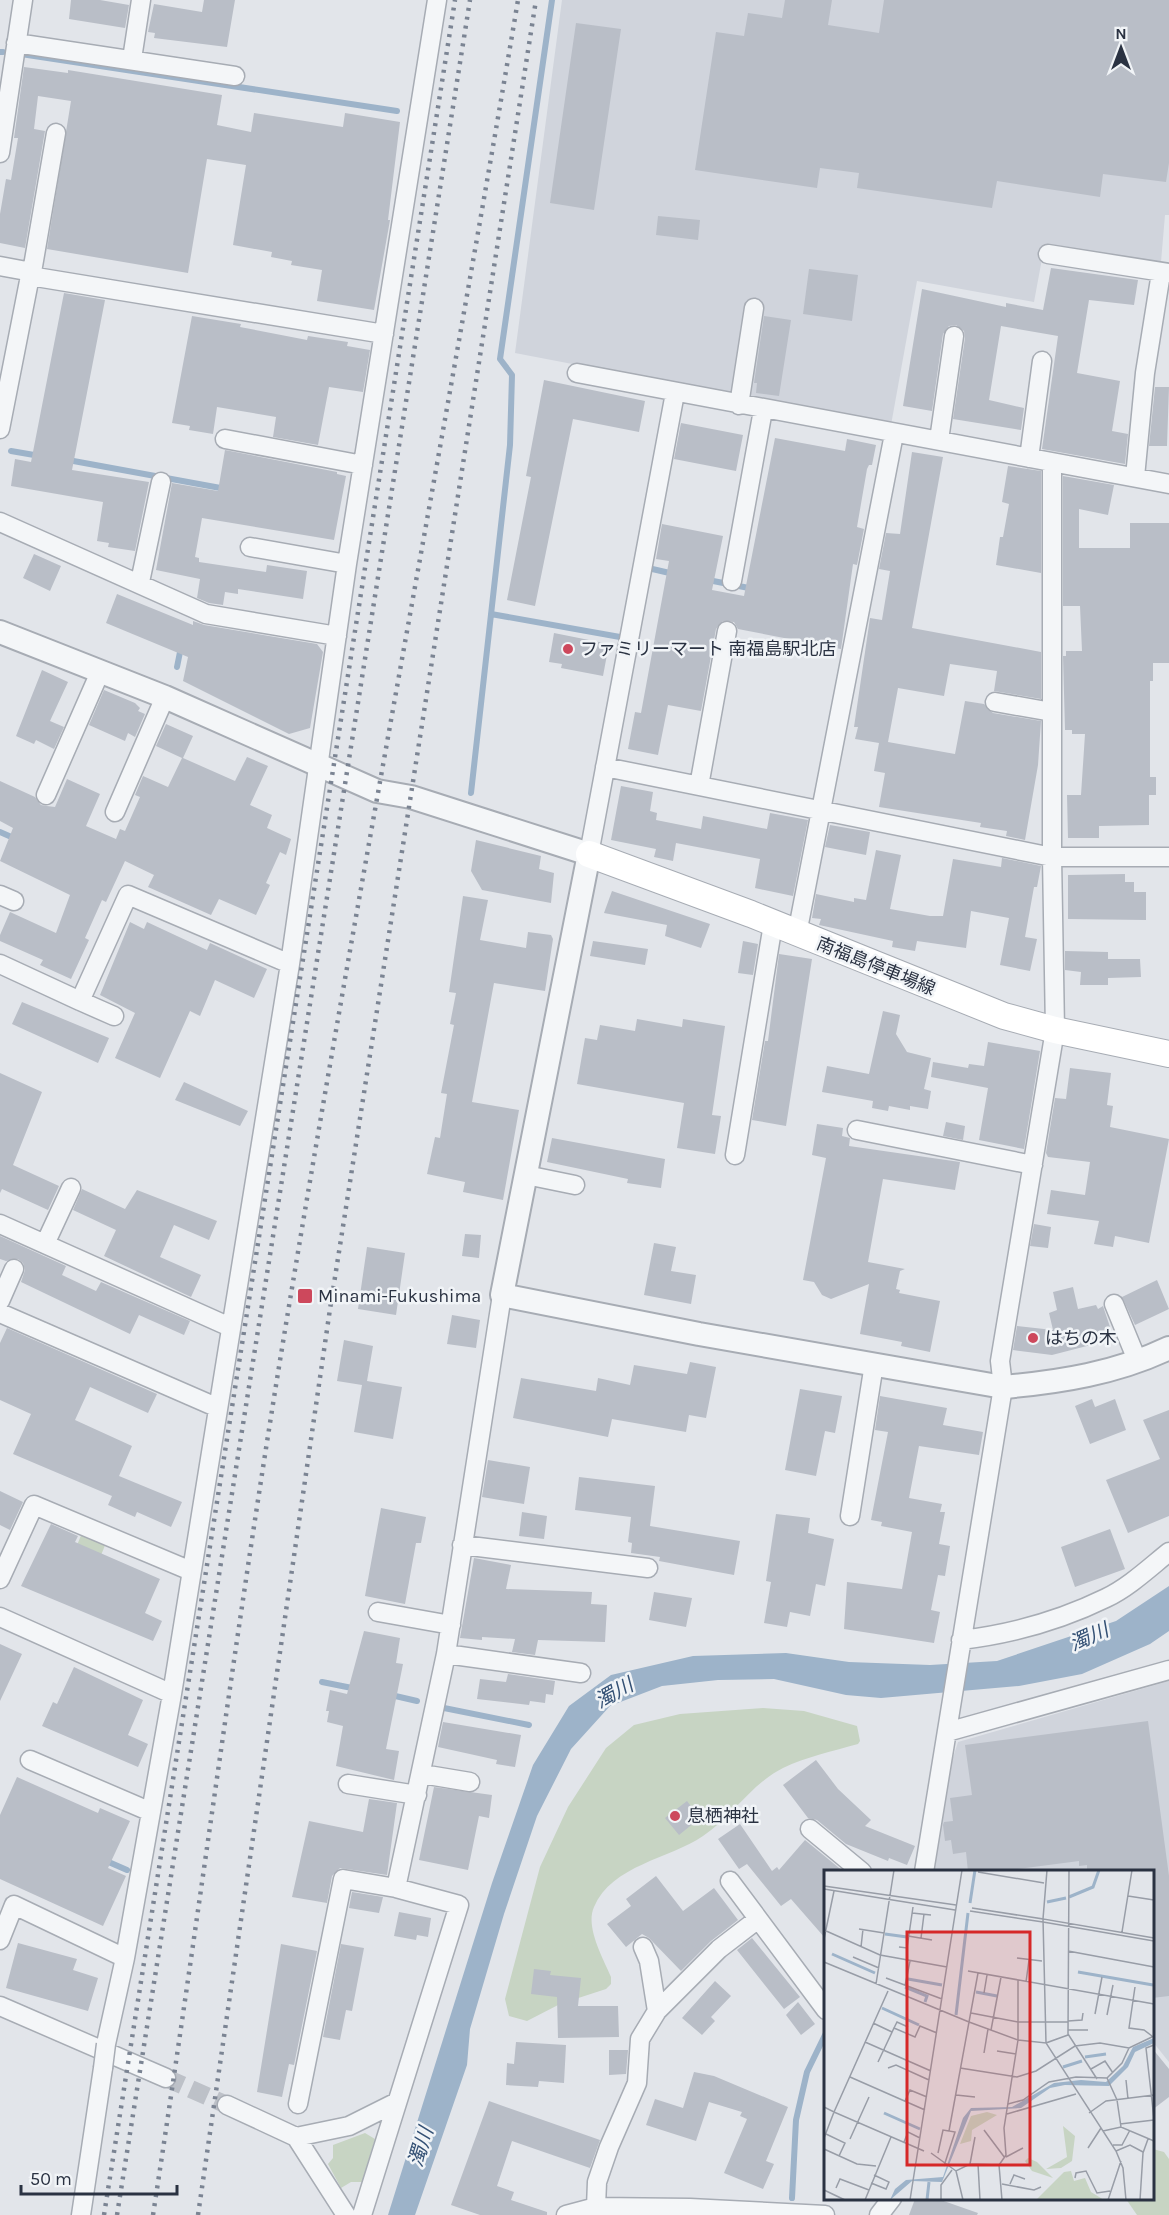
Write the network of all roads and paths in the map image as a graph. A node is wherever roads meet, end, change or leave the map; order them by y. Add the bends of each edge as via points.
1 (23, 0) edge
2 (141, 0) edge
3 (437, 0) edge
4 (16, 43) junction
5 (132, 59) junction
6 (235, 76) dead end
7 (56, 133) dead end
8 (0, 153) edge
9 (1048, 254) dead end
10 (0, 266) edge
11 (1165, 273) edge
12 (31, 274) junction
13 (754, 308) dead end
14 (384, 334) junction
15 (954, 336) dead end
16 (1042, 361) dead end
17 (577, 373) dead end
18 (675, 393) junction
19 (739, 405) junction
20 (763, 410) junction
21 (0, 429) edge
22 (894, 434) junction
23 (225, 439) dead end
24 (939, 440) junction
25 (1029, 458) junction
26 (1052, 463) junction
27 (363, 465) junction
28 (1135, 477) junction
29 (161, 482) dead end
30 (1169, 484) edge
31 (0, 522) edge
32 (250, 547) dead end
33 (347, 564) junction
34 (732, 581) dead end
35 (140, 582) junction
36 (727, 631) dead end
37 (0, 633) edge
38 (337, 636) junction
39 (100, 672) junction
40 (165, 698) junction
41 (995, 702) dead end
42 (1052, 712) junction
43 (317, 766) junction
44 (605, 767) junction
45 (699, 786) junction
46 (46, 795) dead end
47 (821, 810) junction
48 (115, 812) dead end
49 (590, 854) junction
50 (1169, 856) edge
51 (1052, 857) junction
52 (773, 924) junction
53 (797, 934) junction
54 (0, 964) edge
55 (290, 964) junction
56 (80, 1001) junction
57 (114, 1016) dead end
58 (1055, 1030) junction
59 (1169, 1054) edge
60 (857, 1130) dead end
61 (735, 1155) dead end
62 (1033, 1165) junction
63 (526, 1175) junction
64 (575, 1185) dead end
65 (71, 1188) dead end
66 (0, 1224) edge
67 (45, 1244) junction
68 (14, 1269) dead end
69 (502, 1296) junction
70 (0, 1301) edge
71 (1114, 1304) dead end
72 (0, 1313) edge
73 (230, 1327) junction
74 (1169, 1348) edge
75 (1137, 1360) junction
76 (874, 1364) junction
77 (1003, 1387) junction
78 (216, 1407) junction
79 (850, 1516) dead end
80 (462, 1545) junction
81 (1169, 1552) edge
82 (648, 1568) dead end
83 (191, 1571) junction
84 (0, 1579) edge
85 (378, 1612) dead end
86 (0, 1617) edge
87 (451, 1625) junction
88 (960, 1647) junction
89 (446, 1654) junction
90 (1169, 1670) edge
91 (581, 1673) dead end
92 (172, 1694) junction
93 (947, 1732) junction
94 (30, 1760) dead end
95 (422, 1774) junction
96 (470, 1782) dead end
97 (348, 1784) dead end
98 (417, 1796) junction
99 (151, 1812) junction
100 (810, 1829) dead end
101 (921, 1869) edge
102 (860, 1870) edge
103 (730, 1881) dead end
104 (396, 1888) junction
105 (758, 1919) junction
106 (0, 1940) edge
107 (643, 1947) dead end
108 (125, 1958) junction
109 (0, 2006) edge
110 (824, 2009) edge
111 (657, 2011) junction
112 (166, 2079) tunnel mouth
113 (397, 2102) junction
114 (298, 2103) dead end
115 (227, 2105) tunnel mouth
116 (296, 2137) junction
117 (891, 2200) edge
118 (596, 2207) junction
119 (675, 2212) edge
120 (81, 2215) edge
121 (346, 2215) edge
122 (362, 2215) edge
123 (566, 2215) edge
124 (825, 2215) edge
125 (879, 2215) edge

1 - 4 street
2 - 5 street
3 - 14 street
4 - 5 street
4 - 8 street
5 - 6 street
7 - 12 street
9 - 11 street
10 - 12 street
11 - 28 street via 1145,373
12 - 14 street
12 - 21 street
13 - 19 street
14 - 27 street
15 - 24 street
16 - 25 street
17 - 18 street
18 - 19 street
18 - 44 street
19 - 20 street
20 - 22 street
20 - 34 street
22 - 24 street
22 - 47 street
23 - 27 street
24 - 25 street
25 - 26 street
26 - 28 street
26 - 42 street
27 - 33 street
28 - 30 street
29 - 35 street
31 - 35 street
32 - 33 street
33 - 38 street
35 - 38 street via 206,614
36 - 45 street
37 - 39 street
38 - 43 street
39 - 40 street
39 - 46 street
40 - 43 street
40 - 48 street
41 - 42 street
42 - 51 street
43 - 49 street via 377,791 411,797
43 - 55 street
44 - 45 street
44 - 49 street
45 - 47 street
47 - 51 street
47 - 53 street
49 - 52 main road, 南福島停車場線
49 - 63 street
50 - 51 street
51 - 58 street
52 - 53 main road, 南福島停車場線
52 - 61 street
53 - 58 main road, 南福島停車場線 via 1004,1016
54 - 56 street
55 - 56 street via 128,895
55 - 73 street
56 - 57 street
58 - 59 main road, 南福島停車場線
58 - 62 street
60 - 62 street
62 - 77 street via 1000,1361
63 - 64 street
63 - 69 street
65 - 67 street
66 - 67 street
67 - 73 street
68 - 70 street
69 - 76 street
69 - 80 street
71 - 75 street
72 - 78 street
73 - 78 street
74 - 75 street
75 - 77 street via 1097,1374
76 - 77 street
76 - 79 street
77 - 88 street
78 - 83 street
80 - 82 street
80 - 87 street
81 - 88 street via 1107,1597
83 - 84 street via 34,1506
83 - 92 street
85 - 87 street
86 - 92 street
87 - 89 street
88 - 93 street
89 - 91 street
89 - 95 street
90 - 93 street
92 - 99 street
93 - 101 street
94 - 99 street
95 - 96 street
95 - 98 street
97 - 98 street
98 - 104 street
99 - 108 street
100 - 102 street
103 - 105 street
104 - 113 street via 459,1905
104 - 114 street via 343,1879
105 - 110 street
105 - 111 street via 719,1949
106 - 108 street via 14,1905
107 - 111 street
108 - 120 street, bridge via 106,2044
109 - 112 street
111 - 118 street via 640,2039 638,2083 597,2182
113 - 116 street via 349,2126
113 - 122 street
115 - 116 street
116 - 121 street
117 - 125 street
118 - 119 street
118 - 123 street
119 - 124 street

